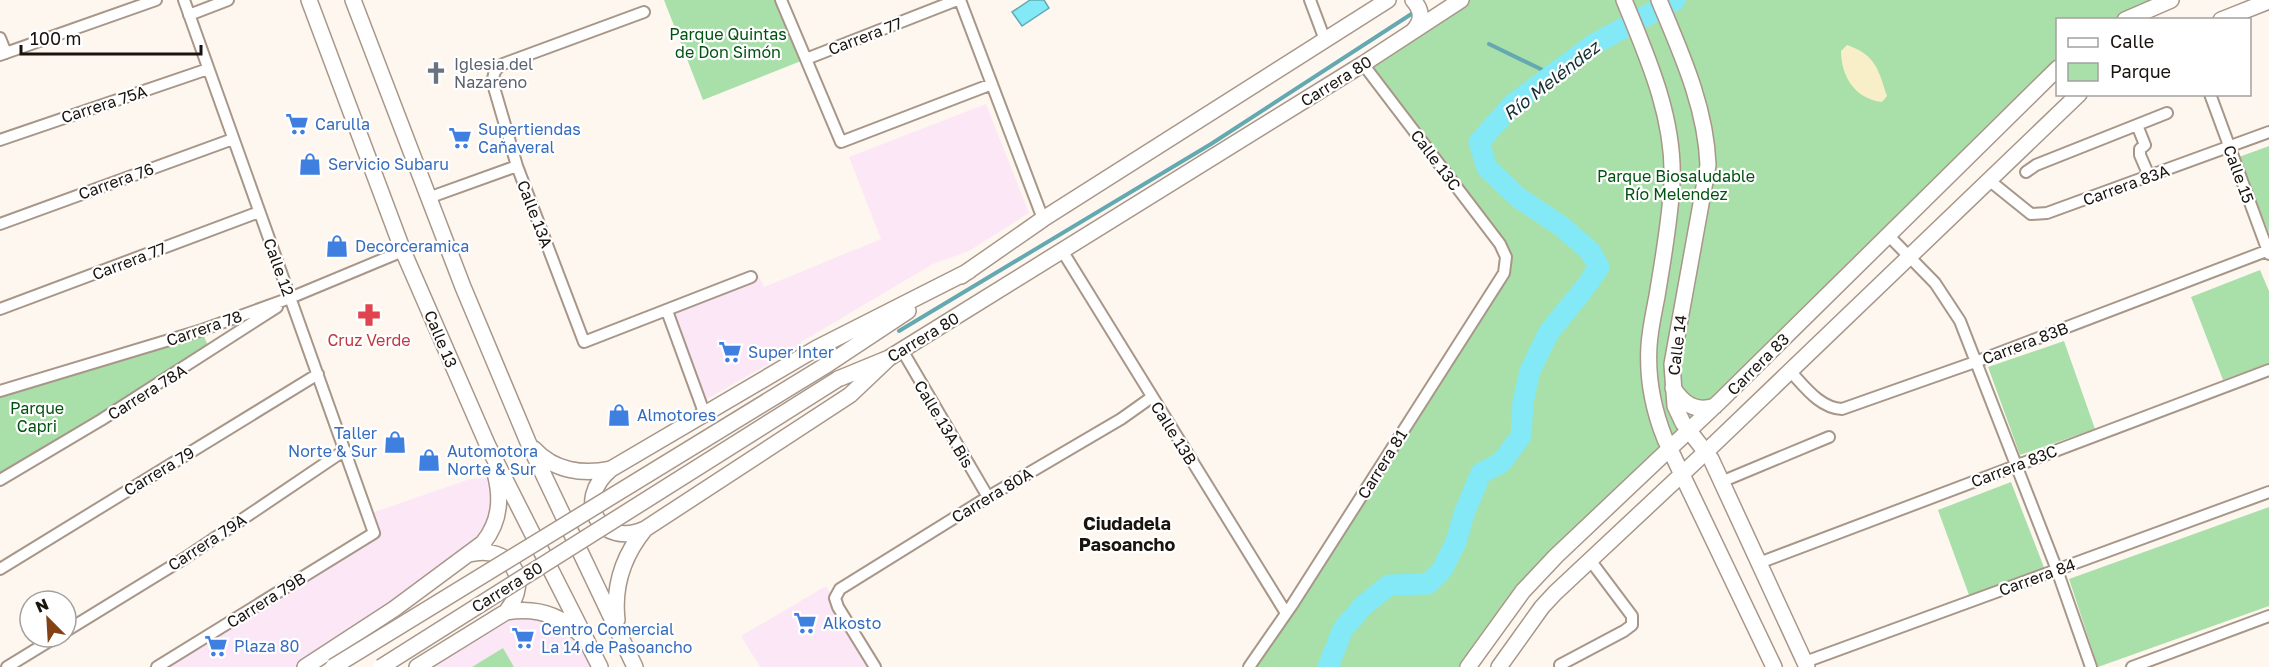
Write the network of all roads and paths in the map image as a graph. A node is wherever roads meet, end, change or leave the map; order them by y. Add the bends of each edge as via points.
1 (156, 0) edge
2 (184, 0) edge
3 (228, 0) edge
4 (309, 0) edge
5 (353, 0) edge
6 (781, 0) edge
7 (959, 0) edge
8 (1310, 0) edge
9 (1388, 0) edge
10 (1413, 0) edge
11 (1461, 0) edge
12 (1659, 0) edge
13 (2170, 0) edge
14 (2269, 1) edge
15 (1626, 6) edge
16 (644, 12) dead end
17 (189, 15) junction
18 (2130, 18) edge
19 (2226, 18) edge
20 (1412, 32) junction
21 (0, 38) edge
22 (1325, 40) junction
23 (3, 54) edge
24 (806, 59) junction
25 (1363, 64) junction
26 (208, 69) junction
27 (2056, 70) edge
28 (992, 84) junction
29 (2077, 96) edge
30 (2211, 96) edge
31 (2167, 113) dead end
32 (2137, 125) junction
33 (2269, 132) edge
34 (233, 139) junction
35 (0, 140) edge
36 (2229, 147) junction
37 (517, 166) junction
38 (2026, 172) dead end
39 (2149, 176) junction
40 (1990, 181) junction
41 (428, 198) junction
42 (259, 212) junction
43 (1043, 219) junction
44 (0, 224) edge
45 (1888, 235) junction
46 (403, 251) junction
47 (1063, 252) junction
48 (2269, 252) edge
49 (1909, 256) junction
50 (1506, 257) joint
51 (969, 271) junction
52 (751, 277) dead end
53 (290, 298) junction
54 (0, 309) edge
55 (667, 311) junction
56 (895, 354) junction
57 (1978, 361) junction
58 (2269, 370) edge
59 (1790, 371) junction
60 (318, 374) junction
61 (1672, 387) junction
62 (0, 391) edge
63 (1152, 397) junction
64 (1714, 406) junction
65 (705, 415) junction
66 (1689, 430) junction
67 (1829, 437) dead end
68 (528, 442) junction
69 (488, 446) junction
70 (1670, 449) junction
71 (345, 450) junction
72 (1705, 452) junction
73 (2016, 465) junction
74 (611, 470) junction
75 (1683, 473) junction
76 (0, 480) edge
77 (1721, 482) junction
78 (2269, 492) edge
79 (988, 497) junction
80 (645, 529) junction
81 (374, 533) joint
82 (469, 554) junction
83 (1556, 556) junction
84 (1590, 560) junction
85 (1759, 563) junction
86 (0, 569) edge
87 (2057, 570) junction
88 (1573, 576) junction
89 (1523, 591) junction
90 (1542, 607) junction
91 (506, 612) junction
92 (1286, 614) junction
93 (2269, 616) edge
94 (78, 624) edge
95 (621, 636) junction
96 (588, 643) junction
97 (36, 649) edge
98 (1806, 664) edge
99 (1560, 665) dead end
100 (7, 667) edge
101 (157, 667) edge
102 (305, 667) edge
103 (333, 667) edge
104 (381, 667) edge
105 (417, 667) edge
106 (600, 667) edge
107 (635, 667) edge
108 (875, 667) edge
109 (1249, 667) edge
110 (1468, 667) edge
111 (1499, 667) edge
112 (1774, 667) edge
113 (2091, 667) edge
114 (2132, 667) edge

1 - 23 street
2 - 17 street, Calle 12
3 - 17 street
4 - 46 main road, Calle 13
5 - 41 main road
6 - 24 street
7 - 24 street, Carrera 77
7 - 28 street
8 - 22 street
9 - 22 main road, Carrera 80
10 - 20 main road via 1420,16
11 - 20 main road, Carrera 80
12 - 61 main road, Calle 14 via 1696,98 1708,165 1672,364
13 - 18 main road
14 - 19 main road
15 - 70 main road, Calle 14 via 1664,108 1672,159 1661,276 1649,345 1653,401
16 - 37 street, Calle 13A via 496,69 493,84
17 - 26 street, Calle 12
20 - 25 main road, Carrera 80
21 - 23 street
22 - 43 main road, Carrera 80
24 - 28 street via 841,142
25 - 47 main road, Carrera 80
25 - 50 street, Calle 13C
26 - 34 street, Calle 12
26 - 35 street, Carrera 75A
27 - 45 main road, Carrera 83
28 - 43 street
29 - 40 main road, Carrera 83
30 - 36 street, Calle 15
31 - 32 street
32 - 38 street
32 - 39 street via 2145,145 2140,155
33 - 36 street, Carrera 83A
34 - 42 street, Calle 12
34 - 44 street, Carrera 76
36 - 39 street, Carrera 83A
36 - 48 street, Calle 15
37 - 41 street
37 - 55 street, Calle 13A via 584,342
39 - 40 street, Carrera 83A via 2047,213 2031,214
40 - 49 main road, Carrera 83
41 - 68 main road
42 - 53 street, Calle 12
42 - 54 street, Carrera 77
43 - 51 main road, Carrera 80
45 - 49 street
45 - 64 main road, Carrera 83
46 - 53 street, Carrera 78
46 - 69 main road, Calle 13
47 - 56 main road, Carrera 80
47 - 63 street, Calle 13B
48 - 57 street, Carrera 83B
49 - 57 street via 1950,304
49 - 59 main road, Carrera 83
50 - 92 street, Carrera 81 via 1504,273
51 - 65 main road via 817,348
51 - 103 main road, Carrera 80, bridge via 828,364
52 - 55 street
53 - 60 street, Calle 12
53 - 62 street, Carrera 78 via 199,331
53 - 76 street, Carrera 78A via 130,402
55 - 65 street
56 - 79 street, Calle 13A Bis
56 - 80 main road via 850,395
56 - 104 main road, Carrera 80, bridge via 838,379
57 - 59 street, Carrera 83B via 1842,408 1831,408 1822,402
57 - 73 street
58 - 73 street, Carrera 83C
59 - 72 main road, Carrera 83
60 - 71 street, Calle 12
60 - 86 street, Carrera 79
61 - 64 main road via 1690,406
61 - 66 main road, Calle 14 via 1677,413
63 - 79 street, Carrera 80A
63 - 92 street, Calle 13B
64 - 66 main road, Carrera 83
65 - 74 main road
66 - 70 main road, Carrera 83
66 - 72 main road, Calle 14
67 - 77 street
68 - 74 main road via 543,457 563,468
68 - 95 main road
69 - 82 main road via 498,486 499,511 489,536
69 - 96 main road, Calle 13
70 - 75 main road, Calle 14
70 - 83 main road, Carrera 83
71 - 81 street, Calle 12
71 - 94 street, Carrera 79A via 185,558
72 - 75 main road, Carrera 83
72 - 77 main road, Calle 14
73 - 85 street, Carrera 83C
73 - 87 street
74 - 80 main road via 594,489 595,514 613,532 626,535
75 - 84 main road, Carrera 83
75 - 112 main road, Calle 14
77 - 85 main road, Calle 14
78 - 87 street, Carrera 84
79 - 108 street, Carrera 80A via 840,589 835,598 838,607
80 - 95 main road via 628,552 618,579 616,607
81 - 101 street, Carrera 79B
82 - 91 main road via 491,552 510,562 516,571 518,593
82 - 102 main road
83 - 88 main road via 1551,568 1555,576
83 - 89 main road, Carrera 83
84 - 88 main road, Carrera 83
84 - 99 street via 1632,616 1632,624
85 - 98 main road, Calle 14
87 - 98 street, Carrera 84
87 - 113 street
88 - 90 main road, Carrera 83
89 - 90 main road via 1541,589 1545,596
89 - 110 main road, Carrera 83
90 - 111 main road, Carrera 83
91 - 96 main road via 532,610 551,615 569,624
91 - 105 main road, Carrera 80
92 - 109 street, Carrera 81
93 - 114 street
95 - 107 main road
96 - 106 main road, Calle 13
97 - 100 street

